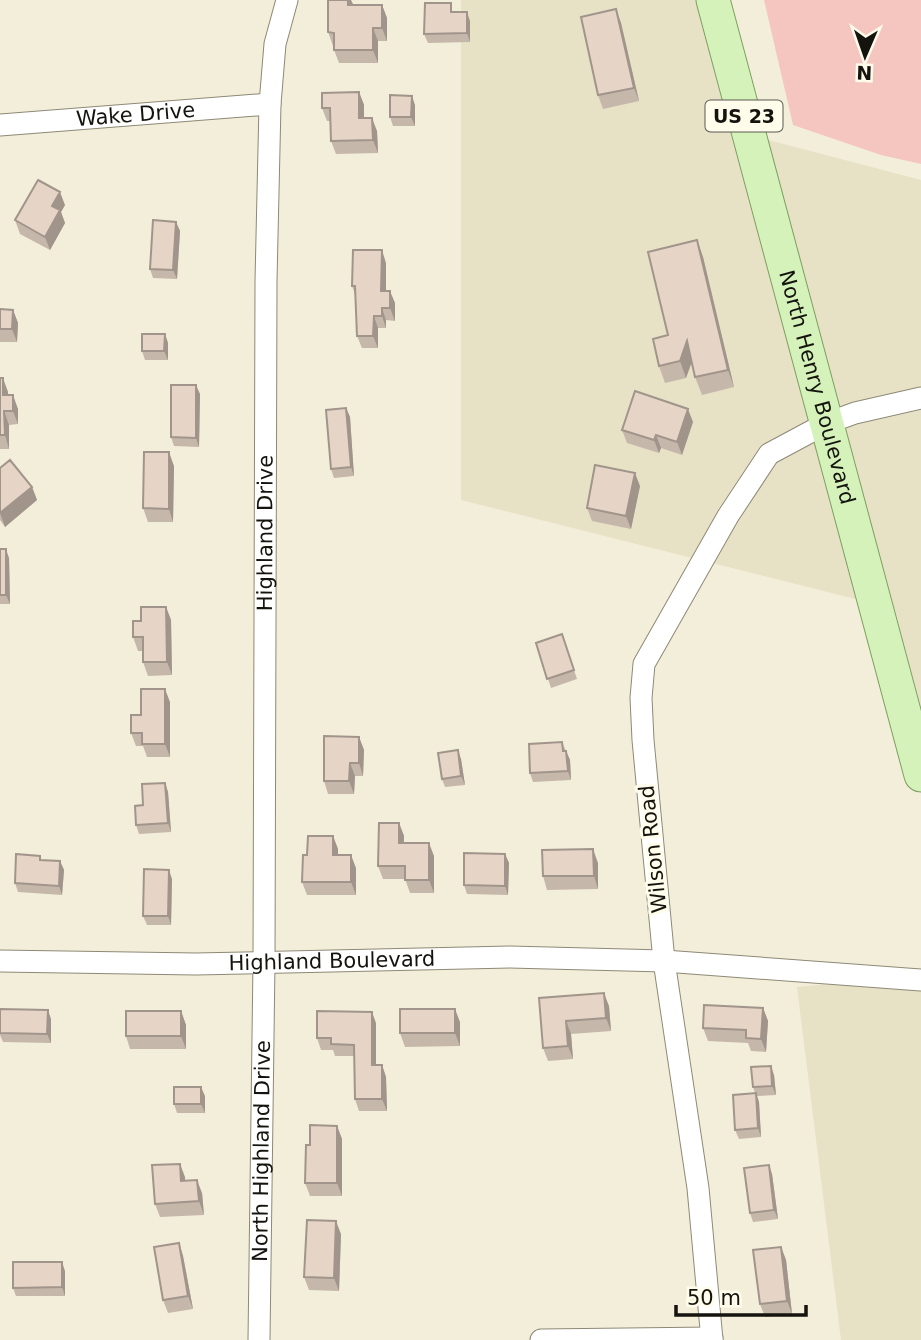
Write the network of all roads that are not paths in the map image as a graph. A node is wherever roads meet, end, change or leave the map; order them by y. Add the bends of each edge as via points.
1 (287, 0) edge
2 (713, 0) edge
3 (271, 104) junction
4 (0, 125) edge
5 (921, 398) edge
6 (825, 424) junction
7 (921, 775) edge
8 (0, 961) edge
9 (664, 961) junction
10 (264, 962) junction
11 (921, 980) edge
12 (712, 1339) edge
13 (259, 1340) edge
14 (541, 1340) edge

1 - 3 street via 275,44
2 - 6 main road, North Henry Boulevard / US 23
3 - 4 street, Wake Drive
3 - 10 street, Highland Drive via 265,281
5 - 6 street, Wilson Road
6 - 7 main road, North Henry Boulevard / US 23
6 - 9 street, Wilson Road via 769,454 728,516 645,664 643,740
8 - 10 street, Highland Boulevard
9 - 10 street, Highland Boulevard via 510,957
9 - 11 street, Highland Boulevard
9 - 12 street, Wilson Road via 698,1188
10 - 13 street, North Highland Drive
12 - 14 street

